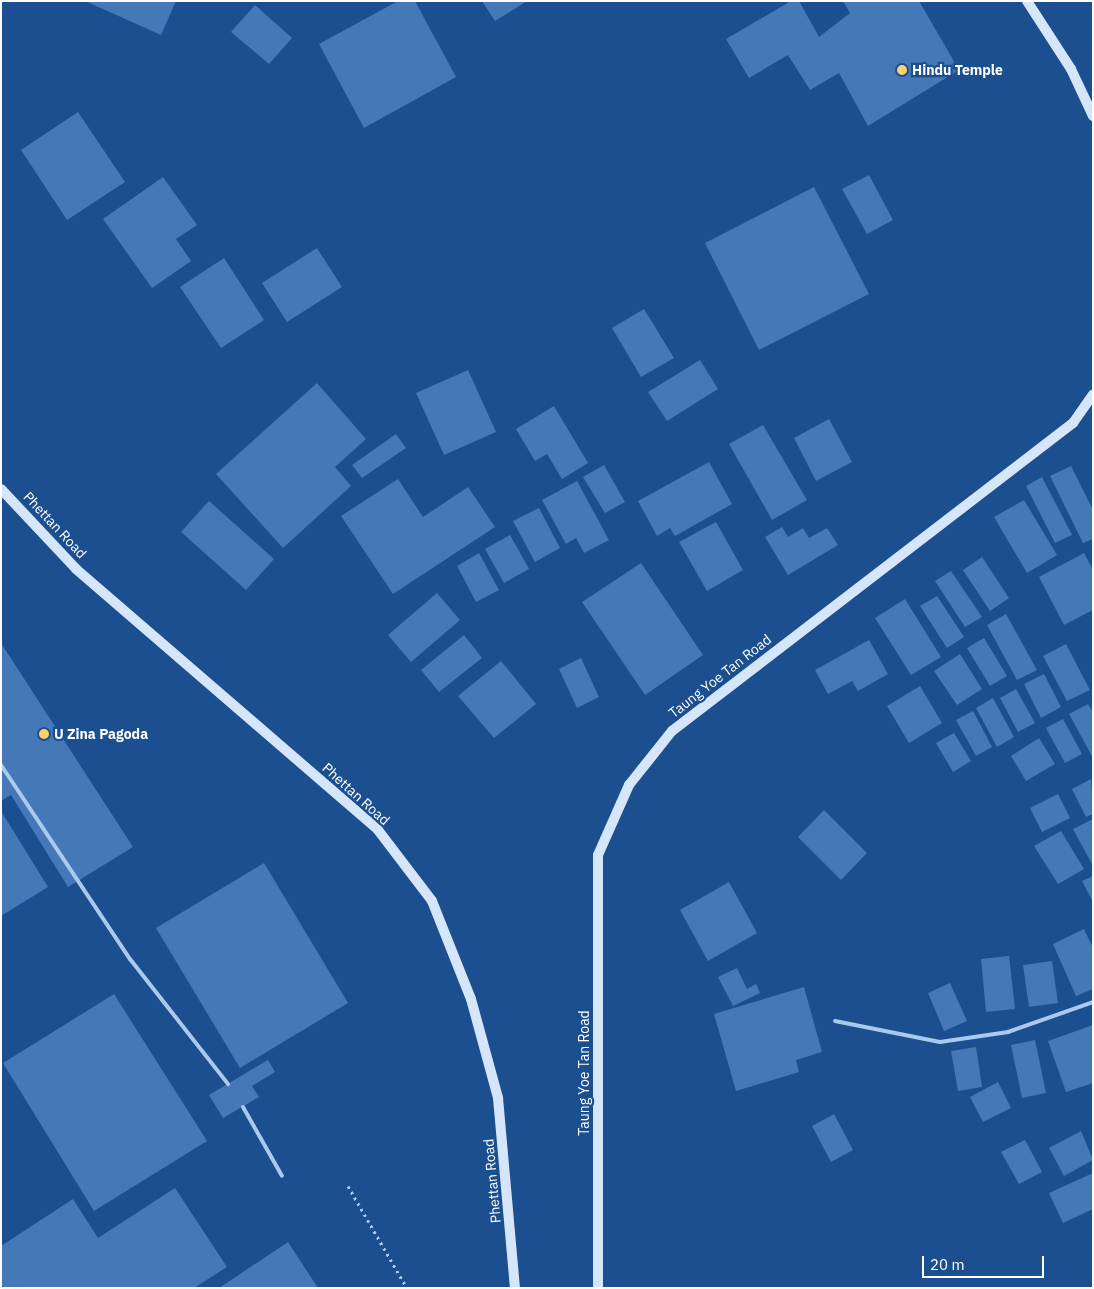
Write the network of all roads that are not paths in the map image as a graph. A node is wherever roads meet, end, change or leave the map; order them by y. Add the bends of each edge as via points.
1 (1027, 1) edge
2 (1093, 116) edge
3 (1093, 394) edge
4 (1, 489) edge
5 (1, 765) edge
6 (1093, 1002) edge
7 (835, 1021) dead end
8 (228, 1084) dead end
9 (243, 1106) dead end
10 (282, 1176) dead end
11 (515, 1288) edge
12 (598, 1288) edge

1 - 2 street via 1071,69
3 - 12 street, Taung Yoe Tan Road via 1073,423 672,731 629,786 598,855
4 - 11 street, Phettan Road via 76,568 378,830 432,901 472,1000 498,1098
5 - 8 lane via 130,959
6 - 7 lane via 1008,1032 940,1042
9 - 10 lane

